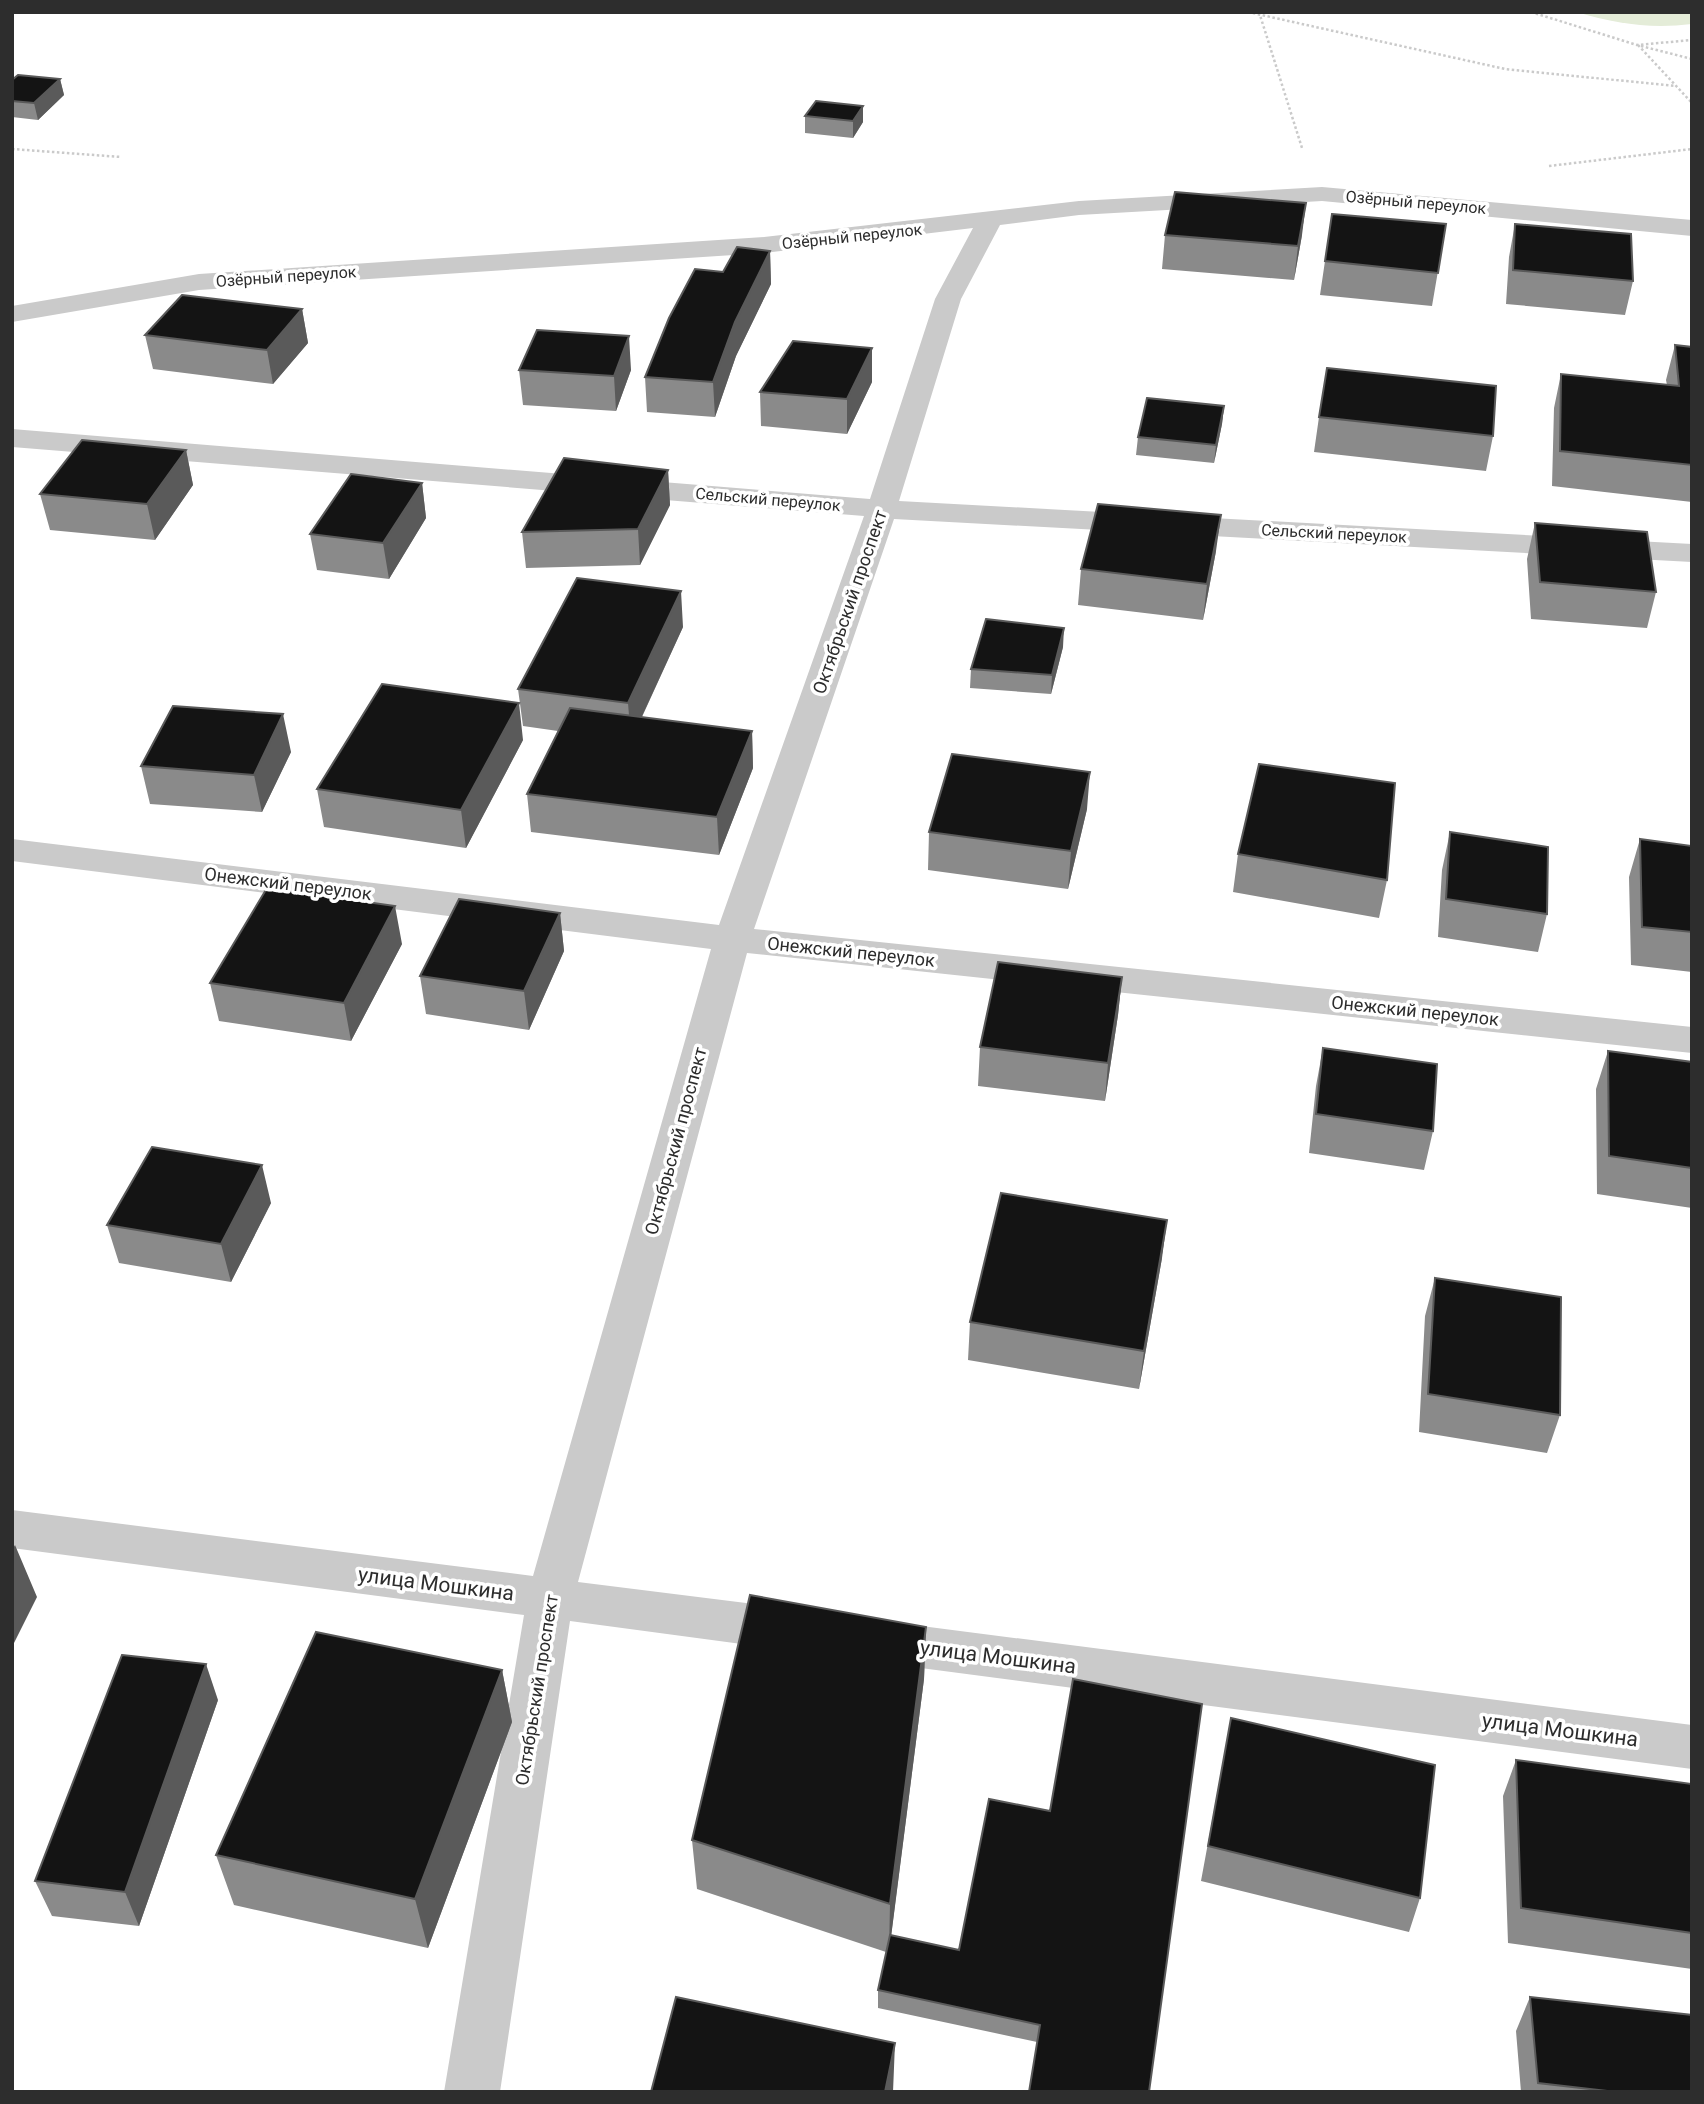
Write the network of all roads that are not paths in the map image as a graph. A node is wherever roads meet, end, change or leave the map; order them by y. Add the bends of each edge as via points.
1 (989, 220) junction
2 (1692, 228) edge
3 (12, 314) edge
4 (12, 438) edge
5 (882, 509) junction
6 (1692, 553) edge
7 (12, 850) edge
8 (732, 939) junction
9 (1692, 1040) edge
10 (12, 1529) edge
11 (551, 1599) junction
12 (1692, 1747) edge
13 (472, 2092) edge

1 - 2 street, Озёрный переулок via 1080,208 1322,194
1 - 3 street, Озёрный переулок via 764,245 199,282
1 - 5 street, Октябрьский проспект via 948,299
4 - 5 street, Сельский переулок
5 - 6 street, Сельский переулок
5 - 8 street, Октябрьский проспект
7 - 8 street, Онежский переулок
8 - 9 street, Онежский переулок
8 - 11 street, Октябрьский проспект
10 - 11 street, улица Мошкина
11 - 12 street, улица Мошкина
11 - 13 street, Октябрьский проспект

